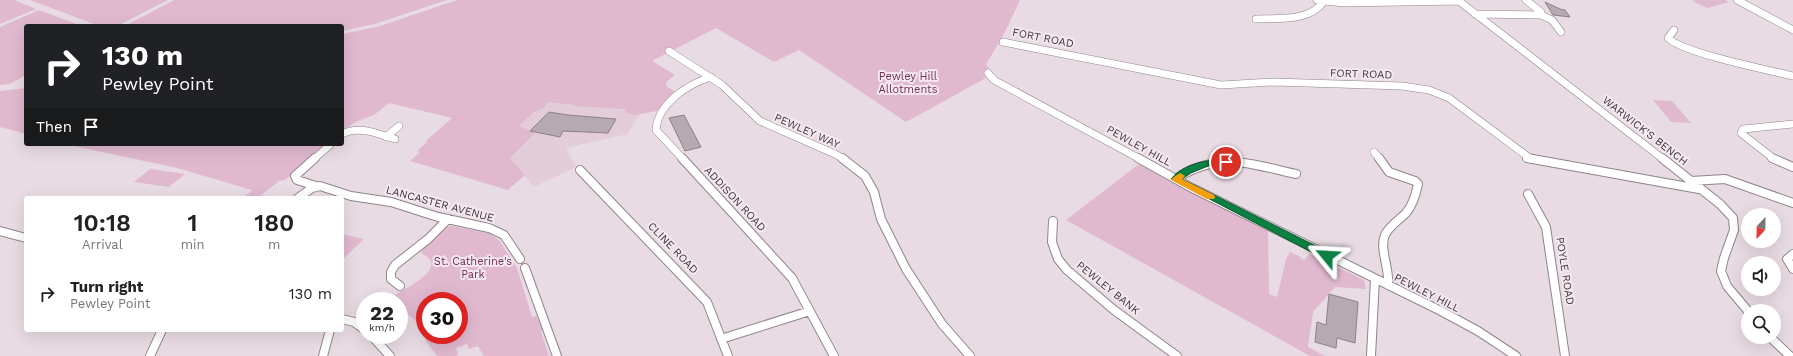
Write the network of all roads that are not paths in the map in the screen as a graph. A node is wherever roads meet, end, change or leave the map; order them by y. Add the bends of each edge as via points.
1 (1317, 0) edge
2 (1526, 0) edge
3 (1738, 0) edge
4 (1324, 1) junction
5 (1475, 14) junction
6 (1541, 15) junction
7 (1256, 19) dead end
8 (1674, 30) dead end
9 (1793, 30) edge
10 (1561, 32) dead end
11 (1003, 42) dead end
12 (670, 51) dead end
13 (988, 73) dead end
14 (711, 76) junction
15 (1793, 76) edge
16 (1793, 124) edge
17 (398, 126) dead end
18 (344, 133) edge
19 (386, 136) junction
20 (395, 139) dead end
21 (329, 146) edge
22 (1374, 152) dead end
23 (1793, 167) edge
24 (580, 170) dead end
25 (1296, 174) dead end
26 (1176, 179) junction
27 (1691, 181) junction
28 (316, 186) junction
29 (1699, 189) junction
30 (1528, 194) dead end
31 (301, 196) edge
32 (1793, 203) edge
33 (448, 219) junction
34 (1053, 221) dead end
35 (0, 231) edge
36 (24, 237) edge
37 (1793, 254) edge
38 (520, 259) dead end
39 (526, 268) dead end
40 (1793, 269) edge
41 (1376, 279) junction
42 (1388, 285) junction
43 (400, 286) dead end
44 (1742, 304) edge
45 (810, 311) junction
46 (344, 320) edge
47 (356, 323) edge
48 (161, 332) edge
49 (329, 332) edge
50 (721, 339) junction
51 (379, 344) edge
52 (1777, 344) edge
53 (150, 356) edge
54 (323, 356) edge
55 (390, 356) edge
56 (557, 356) edge
57 (728, 356) edge
58 (834, 356) edge
59 (970, 356) edge
60 (1177, 356) edge
61 (1371, 356) edge
62 (1516, 356) edge
63 (1565, 356) edge
64 (1790, 356) edge

1 - 4 street
2 - 6 street
3 - 9 street
4 - 5 street, WARWICK'S BENCH via 1459,1
4 - 7 street via 1322,7 1311,14
5 - 6 street
5 - 27 street, WARWICK'S BENCH
6 - 10 street via 1552,20
8 - 15 street via 1668,38 1682,47
11 - 29 street, FORT ROAD via 1221,85 1274,82 1402,86 1429,90 1449,98 1528,159
12 - 14 street, PEWLEY WAY
13 - 26 street, PEWLEY HILL via 994,80
14 - 45 street, ADDISON ROAD via 689,85 664,108 657,117 656,130 792,278
14 - 59 street, PEWLEY WAY via 760,121 835,154 865,176 874,192 881,219 906,269 942,324
16 - 23 street via 1743,129 1741,133 1773,159
17 - 19 street
18 - 19 street via 358,130
19 - 20 street
21 - 28 street, LANCASTER AVENUE via 295,176 297,180
22 - 42 street via 1386,170 1415,181 1418,185 1408,211 1384,237
24 - 50 street, CLINE ROAD via 707,302
25 - 26 street via 1237,161 1206,163
26 - 41 street, PEWLEY HILL
27 - 29 street, WARWICK'S BENCH
27 - 32 street via 1725,179
28 - 31 street
28 - 33 street, LANCASTER AVENUE via 351,196 399,203
29 - 44 street, WARWICK'S BENCH via 1733,218 1734,228 1720,272 1723,280
30 - 63 street, POYLE ROAD via 1546,227
33 - 38 street, LANCASTER AVENUE via 497,230 504,235
33 - 43 street via 395,265 391,279
34 - 60 street, PEWLEY BANK via 1052,242 1058,259 1067,270 1114,310
35 - 36 street
37 - 40 street via 1786,259
39 - 56 street
41 - 42 street, PEWLEY HILL
41 - 61 street
42 - 62 street, PEWLEY HILL via 1478,331
45 - 50 street
45 - 58 street, ADDISON ROAD
46 - 47 street
48 - 53 street
49 - 54 street
50 - 57 street, CLINE ROAD
51 - 55 street
52 - 64 street

